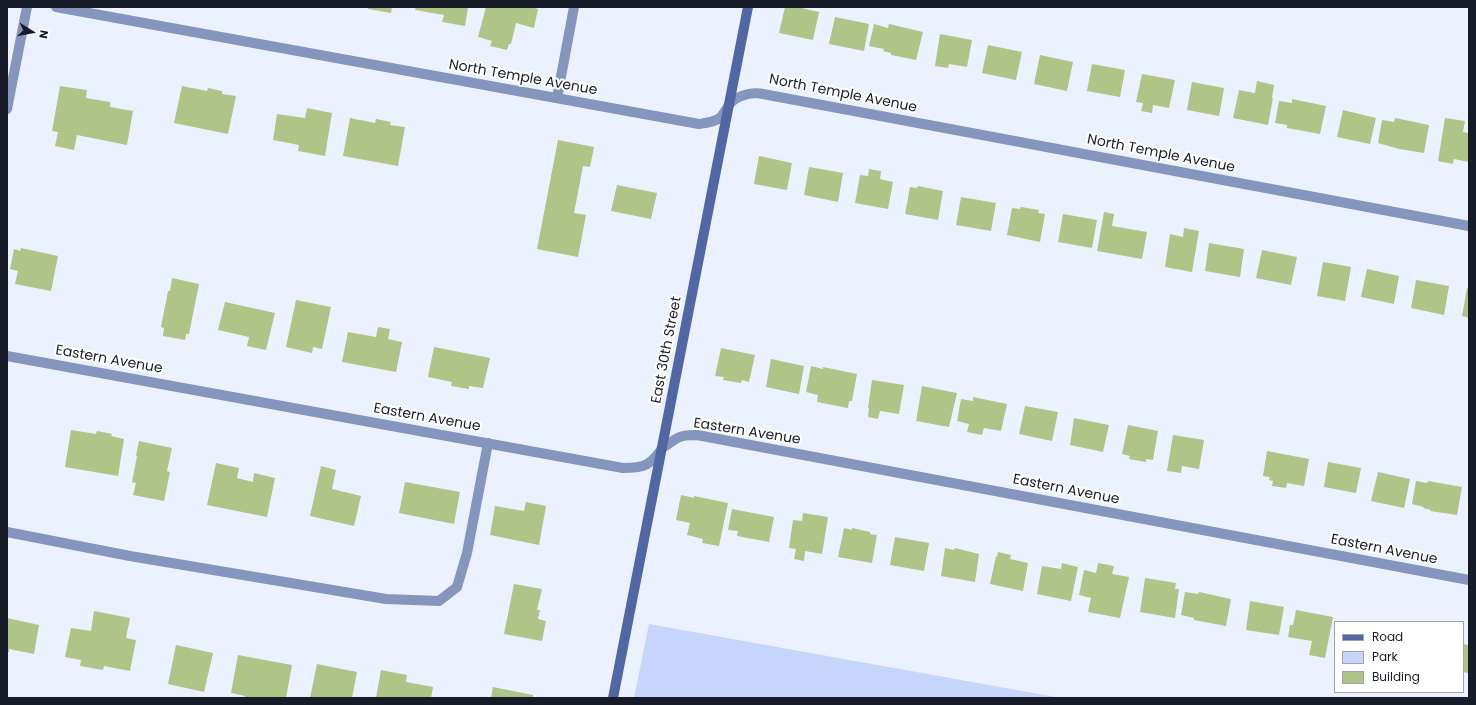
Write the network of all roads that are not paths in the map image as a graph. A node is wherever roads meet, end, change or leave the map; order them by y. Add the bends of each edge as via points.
1 (27, 7) edge
2 (56, 7) edge
3 (574, 7) edge
4 (748, 7) edge
5 (557, 98) junction
6 (729, 104) junction
7 (7, 109) edge
8 (1469, 226) edge
9 (7, 356) edge
10 (488, 443) junction
11 (663, 446) junction
12 (7, 532) edge
13 (1469, 580) edge
14 (613, 698) edge

1 - 7 street
2 - 5 street, North Temple Avenue
3 - 5 street
4 - 6 main road, East 30th Street
5 - 6 street, North Temple Avenue via 699,124 720,118
6 - 8 street, North Temple Avenue via 744,95 764,94
6 - 11 main road, East 30th Street
9 - 10 street, Eastern Avenue
10 - 11 street, Eastern Avenue via 623,468 651,463
10 - 12 street via 467,553 457,587 439,601 386,599 130,556
11 - 13 street, Eastern Avenue via 681,437 697,435
11 - 14 main road, East 30th Street

